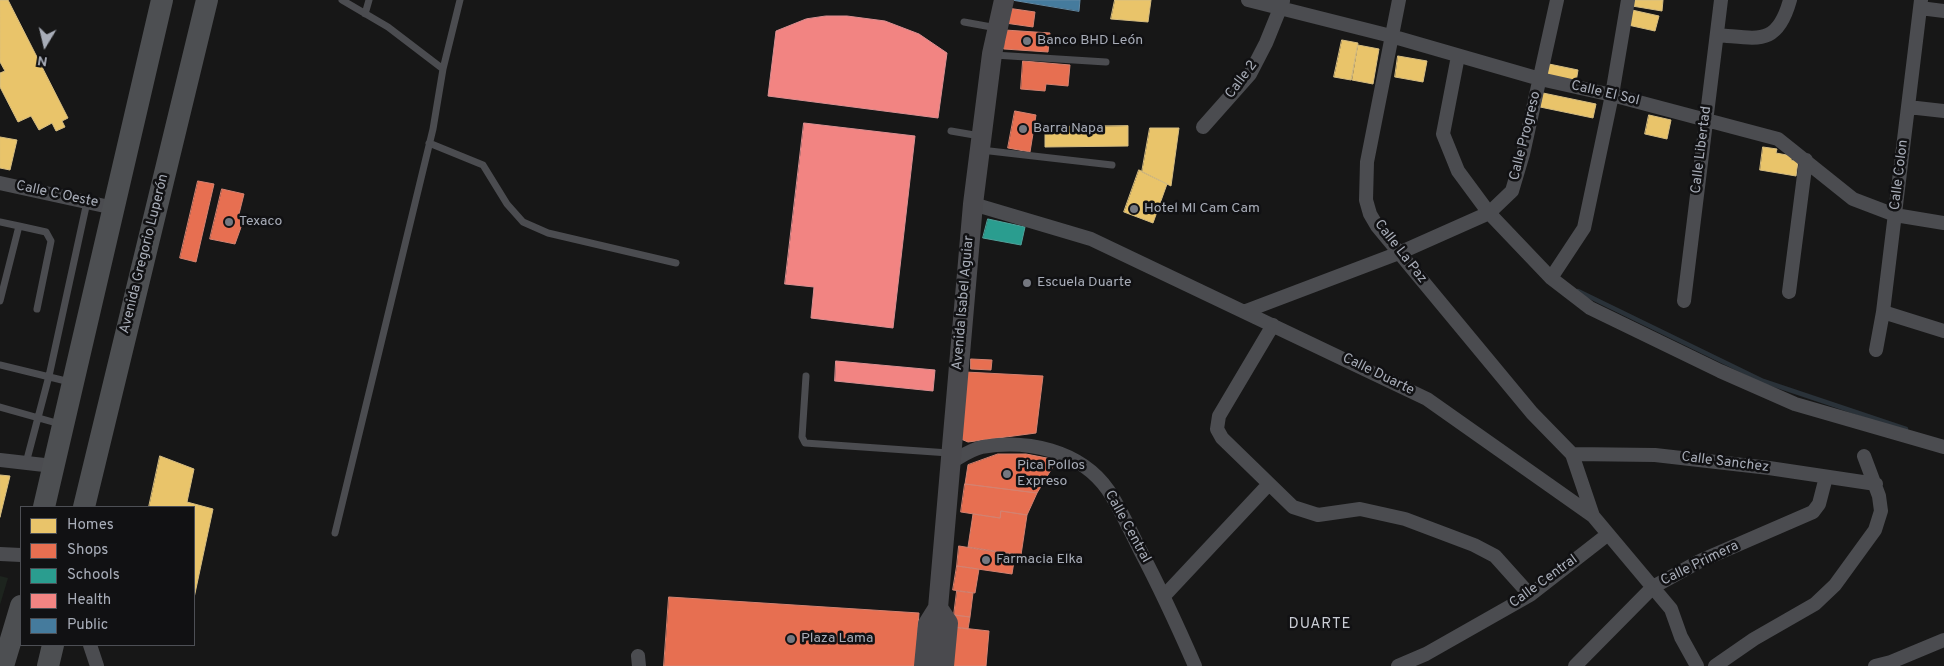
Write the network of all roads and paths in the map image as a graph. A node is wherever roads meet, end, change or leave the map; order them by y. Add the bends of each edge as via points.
1 (162, 0) edge
2 (207, 0) edge
3 (342, 0) edge
4 (369, 0) edge
5 (460, 0) edge
6 (1004, 0) edge
7 (1248, 0) edge
8 (1399, 0) edge
9 (1558, 0) edge
10 (1628, 0) edge
11 (1721, 0) edge
12 (1790, 0) edge
13 (1918, 2) edge
14 (1282, 5) edge
15 (1944, 11) edge
16 (365, 14) junction
17 (964, 22) dead end
18 (998, 28) junction
19 (1717, 35) junction
20 (1391, 36) junction
21 (992, 54) junction
22 (1458, 56) junction
23 (1106, 62) dead end
24 (443, 68) junction
25 (1540, 79) junction
26 (1612, 95) junction
27 (1908, 107) junction
28 (1944, 111) edge
29 (1706, 120) junction
30 (1203, 127) dead end
31 (951, 131) dead end
32 (429, 143) junction
33 (980, 143) junction
34 (1806, 160) junction
35 (1112, 165) dead end
36 (0, 183) edge
37 (87, 202) junction
38 (973, 204) junction
39 (114, 208) junction
40 (1489, 213) junction
41 (1895, 215) junction
42 (0, 222) edge
43 (1944, 223) edge
44 (19, 226) junction
45 (1399, 253) junction
46 (676, 263) dead end
47 (1550, 278) junction
48 (1789, 292) dead end
49 (0, 300) edge
50 (1684, 301) dead end
51 (37, 309) dead end
52 (1246, 311) junction
53 (1882, 312) junction
54 (1274, 326) junction
55 (1944, 331) edge
56 (1876, 350) dead end
57 (0, 365) edge
58 (49, 376) junction
59 (806, 376) dead end
60 (72, 383) junction
61 (0, 407) edge
62 (39, 418) junction
63 (62, 425) junction
64 (1944, 447) edge
65 (1572, 454) junction
66 (1864, 456) dead end
67 (951, 457) junction
68 (0, 460) edge
69 (26, 463) junction
70 (53, 466) junction
71 (1826, 476) junction
72 (1876, 484) junction
73 (1268, 485) junction
74 (44, 506) edge
75 (84, 506) edge
76 (1593, 516) junction
77 (335, 533) dead end
78 (1607, 534) junction
79 (0, 554) edge
80 (20, 555) edge
81 (1653, 587) junction
82 (1530, 595) junction
83 (1164, 596) junction
84 (938, 608) junction
85 (20, 609) edge
86 (20, 621) edge
87 (1944, 640) edge
88 (53, 646) edge
89 (90, 646) edge
90 (1891, 665) edge
91 (3, 666) edge
92 (11, 666) edge
93 (48, 666) edge
94 (97, 666) edge
95 (924, 666) edge
96 (944, 666) edge
97 (1195, 666) edge
98 (1398, 666) edge
99 (1575, 666) edge
100 (1697, 666) edge
101 (1715, 666) edge
102 (1875, 666) edge

1 - 39 main road
2 - 75 main road, Avenida Gregorio Luperón
3 - 16 lane
4 - 16 lane
5 - 24 lane
6 - 18 main road, Avenida Isabel Aguiar
7 - 14 street, Calle El Sol
8 - 20 street, Calle La Paz
9 - 25 street, Calle Progreso
10 - 26 street
11 - 19 street, Calle Libertad
12 - 19 street via 1781,26 1772,34 1756,38
13 - 15 street
13 - 27 street, Calle Colon
14 - 20 street, Calle El Sol
14 - 30 street, Calle 2 via 1250,74
16 - 24 lane
17 - 18 lane
18 - 21 main road, Avenida Isabel Aguiar
19 - 29 street, Calle Libertad
20 - 22 street, Calle El Sol
20 - 45 street, Calle La Paz via 1365,183 1370,214
21 - 23 lane
21 - 33 main road, Avenida Isabel Aguiar
22 - 25 street, Calle El Sol
22 - 40 street via 1443,134 1458,171
24 - 32 lane
25 - 26 street, Calle El Sol
25 - 40 street, Calle Progreso via 1512,191
26 - 29 street, Calle El Sol
26 - 47 street via 1584,228
27 - 28 street
27 - 41 street, Calle Colon
29 - 34 street, Calle El Sol via 1778,139
29 - 50 street, Calle Libertad
31 - 33 lane
32 - 46 lane via 483,165 507,204 523,222 548,233
32 - 77 lane
33 - 35 lane
33 - 38 main road, Avenida Isabel Aguiar
34 - 41 street, Calle El Sol via 1853,199
34 - 48 street
36 - 37 street, Calle C Oeste
37 - 39 street, Calle C Oeste
37 - 58 lane
38 - 52 street, Calle Duarte via 1092,239
38 - 67 main road, Avenida Isabel Aguiar
39 - 60 main road
40 - 45 street, Calle Progreso
40 - 47 street
41 - 43 street, Calle El Sol
41 - 53 street, Calle Colon
42 - 44 lane
44 - 49 lane
44 - 51 lane via 46,232 51,240
45 - 52 street, Calle Progreso
45 - 65 street, Calle La Paz via 1532,413
47 - 64 street via 1590,308 1795,404
52 - 54 street, Calle Duarte
53 - 55 street
53 - 56 street, Calle Colon
54 - 73 street via 1217,422 1222,438
54 - 76 street, Calle Duarte via 1427,399
57 - 58 lane
58 - 60 lane
58 - 62 lane
59 - 67 lane via 802,436 805,443
60 - 63 main road
61 - 62 lane
62 - 63 lane
62 - 69 lane
63 - 70 main road
65 - 71 street, Calle Sanchez via 1655,455
65 - 76 street
66 - 72 street
67 - 83 street, Calle Central via 980,447 1026,444 1057,451 1084,466 1107,488
67 - 84 main road, Avenida Isabel Aguiar
68 - 69 street
69 - 70 street
70 - 74 main road
71 - 72 street, Calle Sanchez
71 - 81 street, Calle Primera via 1819,504 1813,512 1700,561
72 - 101 street via 1881,511 1875,530 1835,585 1815,604
73 - 82 street via 1293,507 1304,512 1318,515 1360,509 1375,511 1474,545 1495,556
73 - 83 street
76 - 78 street, Calle Duarte
78 - 81 street, Calle Duarte
78 - 82 street, Calle Central
79 - 80 street
81 - 99 street, Calle Primera
81 - 100 street, Calle Duarte via 1670,609
82 - 98 street, Calle Central via 1426,654
83 - 97 street, Calle Central
84 - 95 main road, Avenida Isabel Aguiar via 928,624
84 - 96 main road, Avenida Isabel Aguiar via 948,624
85 - 91 main road
86 - 92 main road
87 - 90 street
88 - 93 main road
89 - 94 street
90 - 102 street

